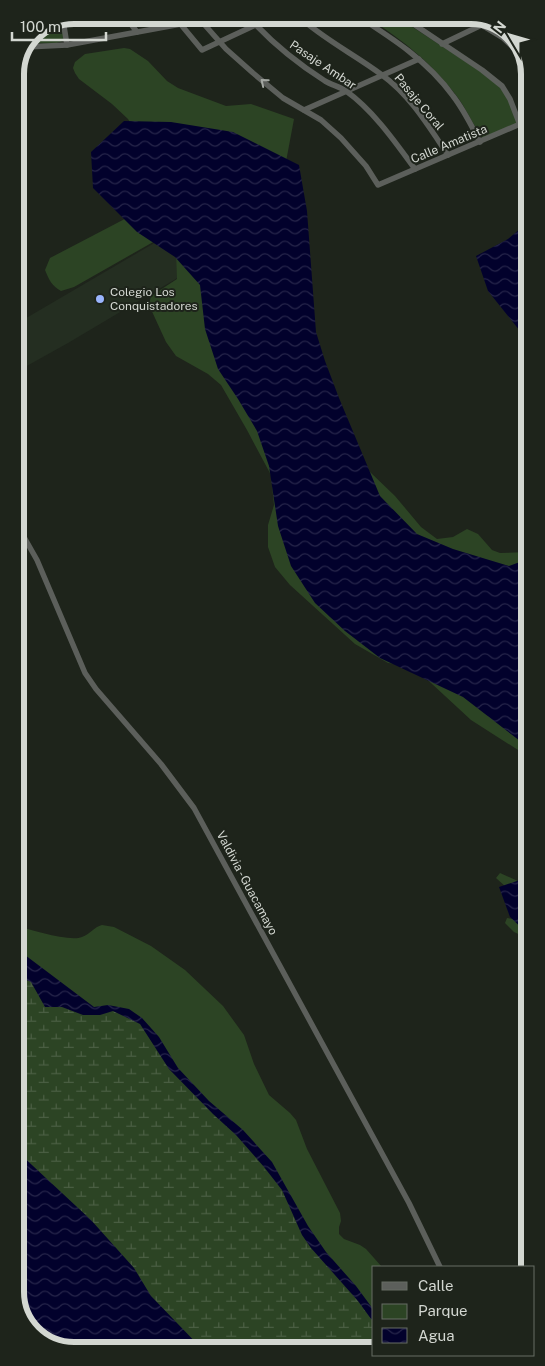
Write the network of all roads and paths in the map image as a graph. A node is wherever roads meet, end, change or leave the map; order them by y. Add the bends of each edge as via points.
1 (131, 24) edge
2 (181, 24) joint
3 (204, 24) edge
4 (309, 24) edge
5 (370, 24) edge
6 (413, 24) edge
7 (63, 25) edge
8 (256, 25) joint
9 (480, 25) joint
10 (137, 32) junction
11 (220, 42) junction
12 (442, 44) junction
13 (67, 45) junction
14 (32, 47) edge
15 (515, 49) edge
16 (419, 59) junction
17 (383, 75) junction
18 (346, 91) junction
19 (304, 110) junction
20 (520, 125) joint
21 (480, 142) junction
22 (448, 155) junction
23 (415, 169) junction
24 (24, 537) edge
25 (440, 1266) edge

1 - 10 street
2 - 10 street
2 - 11 street via 202,50
3 - 11 street
4 - 17 street, Pasaje Coral
5 - 16 street
6 - 12 street
7 - 13 street
8 - 11 street
8 - 18 street, Pasaje Ambar via 298,62
9 - 12 street
9 - 15 street
10 - 13 street
19 -> 11 street via 253,74
12 - 20 street via 502,86
13 - 14 street
16 - 17 street
16 - 21 street via 453,95
17 - 18 street
17 - 22 street, Pasaje Coral via 414,108
18 - 19 street
18 - 23 street, Pasaje Ambar via 380,123
19 - 23 street, Calle Amatista via 321,120 353,150 378,185
20 - 21 street, Calle Amatista
21 - 22 street, Calle Amatista
22 - 23 street, Calle Amatista
24 - 25 street, Valdivia - Guacamayo via 85,672 194,808

